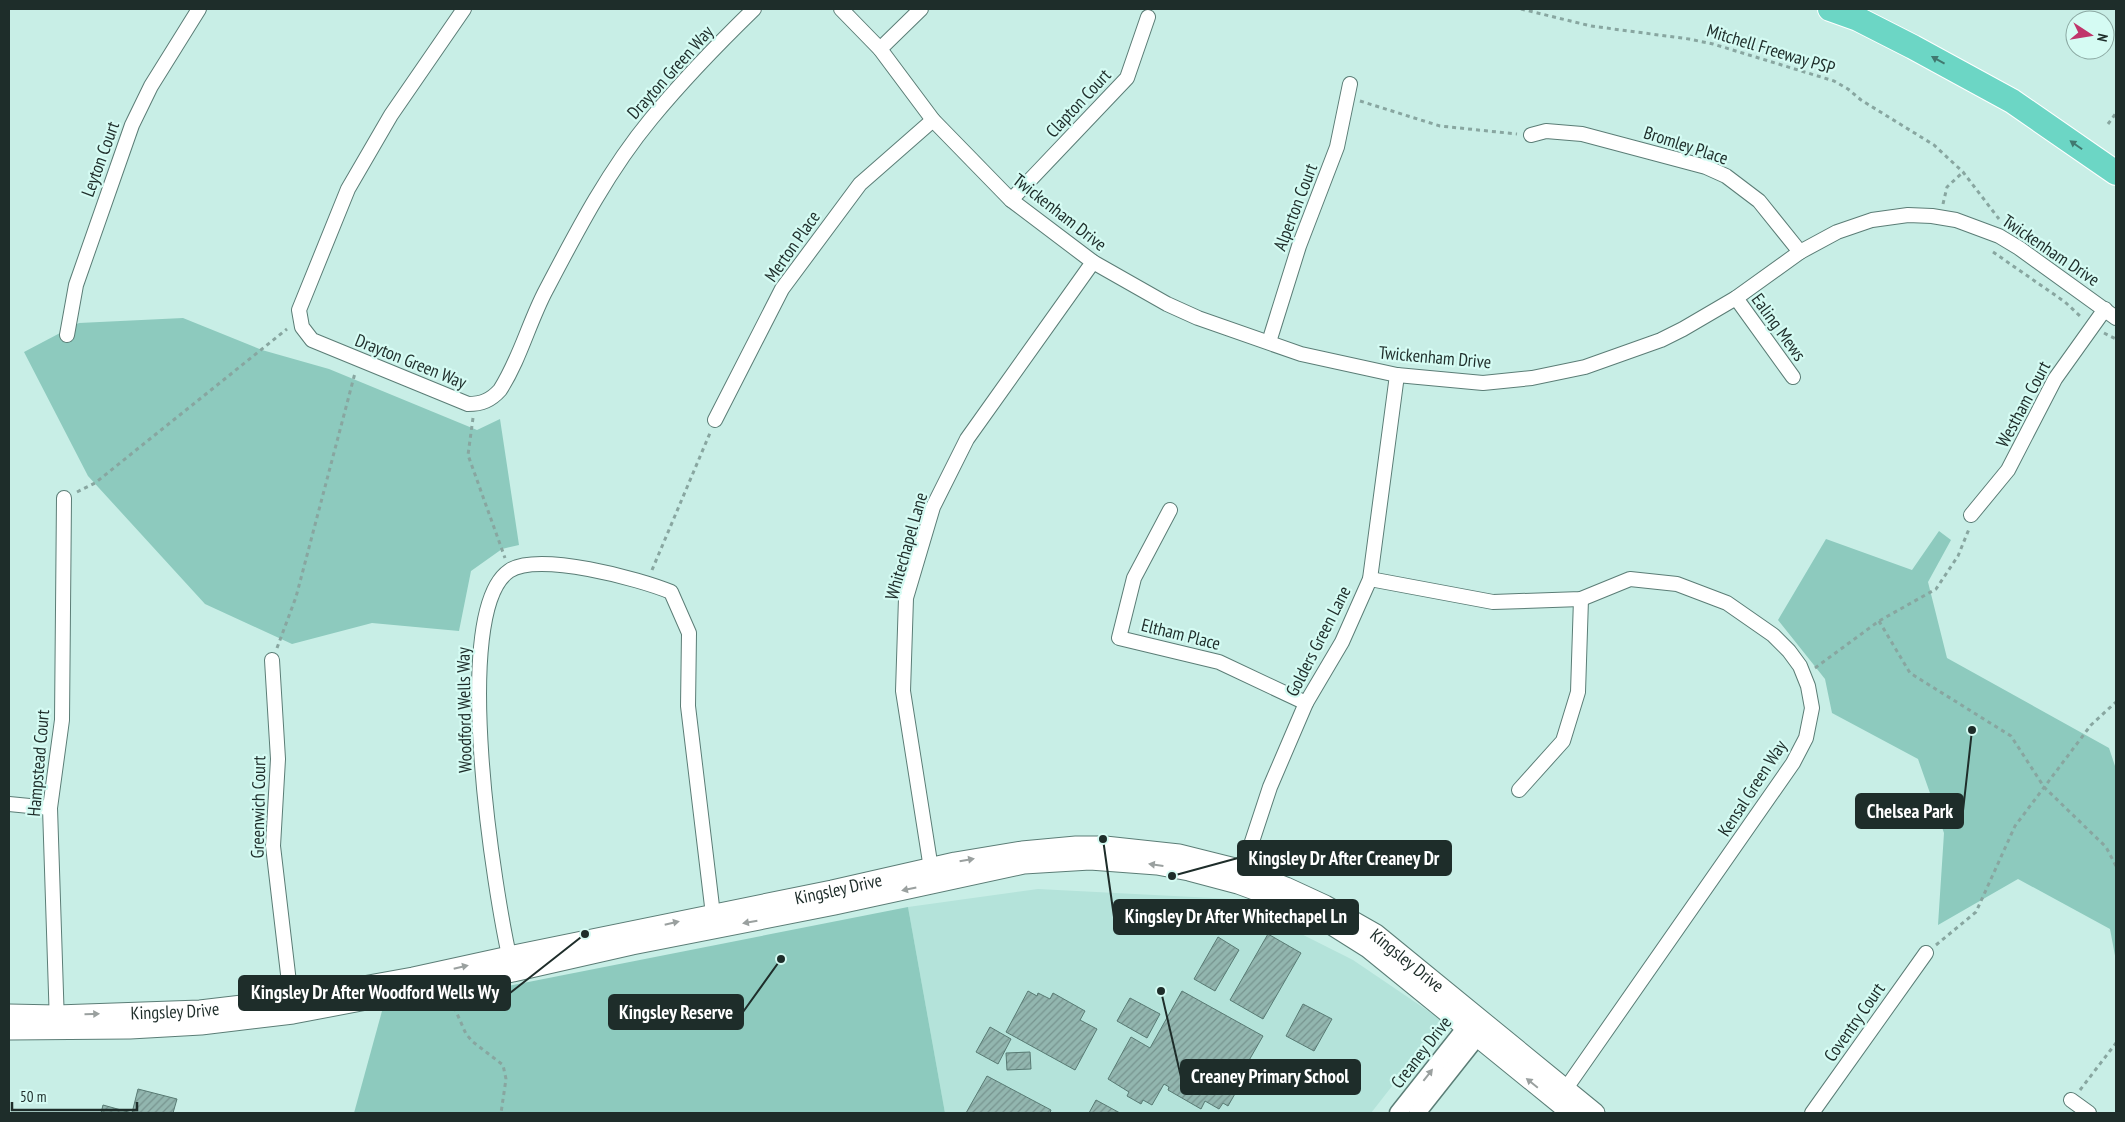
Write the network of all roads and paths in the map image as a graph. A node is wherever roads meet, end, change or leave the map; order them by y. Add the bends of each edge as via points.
1 (199, 9) edge
2 (464, 9) edge
3 (754, 9) edge
4 (841, 9) edge
5 (921, 9) edge
6 (1522, 9) edge
7 (1830, 9) edge
8 (1148, 17) dead end
9 (880, 49) junction
10 (1349, 91) joint
11 (2116, 113) edge
12 (933, 120) junction
13 (2108, 124) dead end
14 (1531, 135) joint
15 (2116, 173) edge
16 (1011, 200) junction
17 (1944, 217) junction
18 (1986, 247) dead end
19 (1800, 252) junction
20 (1092, 262) junction
21 (1736, 298) junction
22 (2111, 313) edge
23 (299, 319) junction
24 (2093, 326) junction
25 (67, 335) dead end
26 (2116, 339) edge
27 (1269, 342) junction
28 (359, 360) junction
29 (1397, 376) junction
30 (1793, 377) dead end
31 (476, 404) junction
32 (715, 420) joint
33 (64, 498) joint
34 (1170, 510) dead end
35 (1971, 518) joint
36 (511, 569) junction
37 (1370, 579) junction
38 (647, 582) junction
39 (1581, 599) junction
40 (1879, 621) junction
41 (272, 660) joint
42 (1804, 675) junction
43 (2116, 702) edge
44 (1306, 703) junction
45 (2044, 787) junction
46 (1519, 790) dead end
47 (9, 804) edge
48 (50, 808) junction
49 (2116, 866) edge
50 (932, 876) junction
51 (1240, 877) junction
52 (713, 921) junction
53 (1926, 953) joint
54 (511, 964) junction
55 (449, 996) dead end
56 (292, 1006) junction
57 (9, 1014) edge
58 (57, 1023) junction
59 (1476, 1027) junction
60 (9, 1030) edge
61 (2116, 1043) edge
62 (2071, 1100) joint
63 (1564, 1102) edge
64 (501, 1113) edge
65 (1398, 1113) edge
66 (1417, 1113) edge
67 (1595, 1113) edge
68 (1812, 1113) edge
69 (2089, 1113) edge

1 - 25 street, Leyton Court via 151,86 132,125 76,285
2 - 23 street via 362,163 327,239 302,301
3 - 31 street, Drayton Green Way via 703,58 629,148 591,205 544,292 504,384 490,400
4 - 9 street, Twickenham Drive
5 - 9 street
6 - 17 path, Mitchell Freeway PSP via 1590,26 1713,44 1834,81 1934,145 1964,172 1947,187 1942,208
15 -> 7 highway via 2012,101 1913,47
8 - 16 street, Clapton Court via 1127,78
9 - 12 street, Twickenham Drive
10 - 14 path via 1440,126
10 - 27 street, Alperton Court via 1337,147 1299,246
11 - 13 path
12 - 16 street, Twickenham Drive
12 - 32 street, Merton Place via 860,184 782,289
14 - 19 street, Bromley Place via 1546,131 1582,134 1706,167 1726,176 1759,201
16 - 20 street, Twickenham Drive
17 - 19 street, Twickenham Drive via 1908,215 1872,220 1837,232
17 - 22 street, Twickenham Drive via 1978,226 2004,238
18 - 24 path via 2065,302
19 - 21 street, Twickenham Drive
20 - 27 street, Twickenham Drive via 1167,304
20 - 50 street, Whitechapel Lane via 967,439 933,507 906,598 903,691
21 - 29 street, Twickenham Drive via 1661,340 1585,367 1532,378 1483,383
21 - 30 street, Ealing Mews
22 - 24 street, Westham Court
23 - 28 street, Drayton Green Way via 312,340
23 - 33 path via 95,484
24 - 26 path
24 - 35 street, Westham Court via 2046,394 2008,470
27 - 29 street, Twickenham Drive via 1301,354
28 - 31 street, Drayton Green Way via 459,402
28 - 41 path via 296,597
29 - 37 street, Golders Green Lane
31 - 36 path via 468,455
32 - 38 path
33 - 48 street, Hampstead Court via 62,720
34 - 44 street, Eltham Place via 1134,578 1119,638 1219,662
35 - 40 path via 1958,556 1936,589
36 - 38 street via 523,565 576,566
36 - 54 street, Woodford Wells Way via 492,592 484,621 479,692 489,840
37 - 39 street, Kensal Green Way via 1493,602
37 - 44 street, Golders Green Lane via 1342,642
38 - 52 street via 671,592 690,632 688,706
39 - 42 street, Kensal Green Way via 1630,579 1677,584 1727,603 1756,622 1789,651
39 - 46 street via 1578,692 1563,742
40 - 42 path
40 - 45 path via 1910,673 2011,736
41 - 56 street, Greenwich Court via 278,759 273,846
42 - 63 street, Kensal Green Way via 1812,708 1806,738 1794,763
43 - 45 path via 2091,725
44 - 51 street, Golders Green Lane via 1270,788
45 - 49 path via 2106,847
45 - 53 path via 2015,826 1976,912
47 - 48 street
48 - 58 street, Hampstead Court
50 - 51 main road, Kingsley Drive via 1024,864 1090,860 1157,865
50 - 52 main road, Kingsley Drive via 818,909
51 - 59 main road, Kingsley Drive via 1322,919 1368,948
52 - 54 main road, Kingsley Drive
53 - 68 street, Coventry Court
54 - 56 main road, Kingsley Drive
55 - 64 path via 466,1034 503,1066 506,1079
56 - 58 main road, Kingsley Drive via 201,1025
57 - 58 main road, Kingsley Drive
58 - 60 main road, Kingsley Drive
59 - 63 main road, Kingsley Drive
65 -> 59 street, Creaney Drive
59 - 66 street, Creaney Drive
61 - 62 path
62 - 69 street
63 - 67 main road, Kingsley Drive

